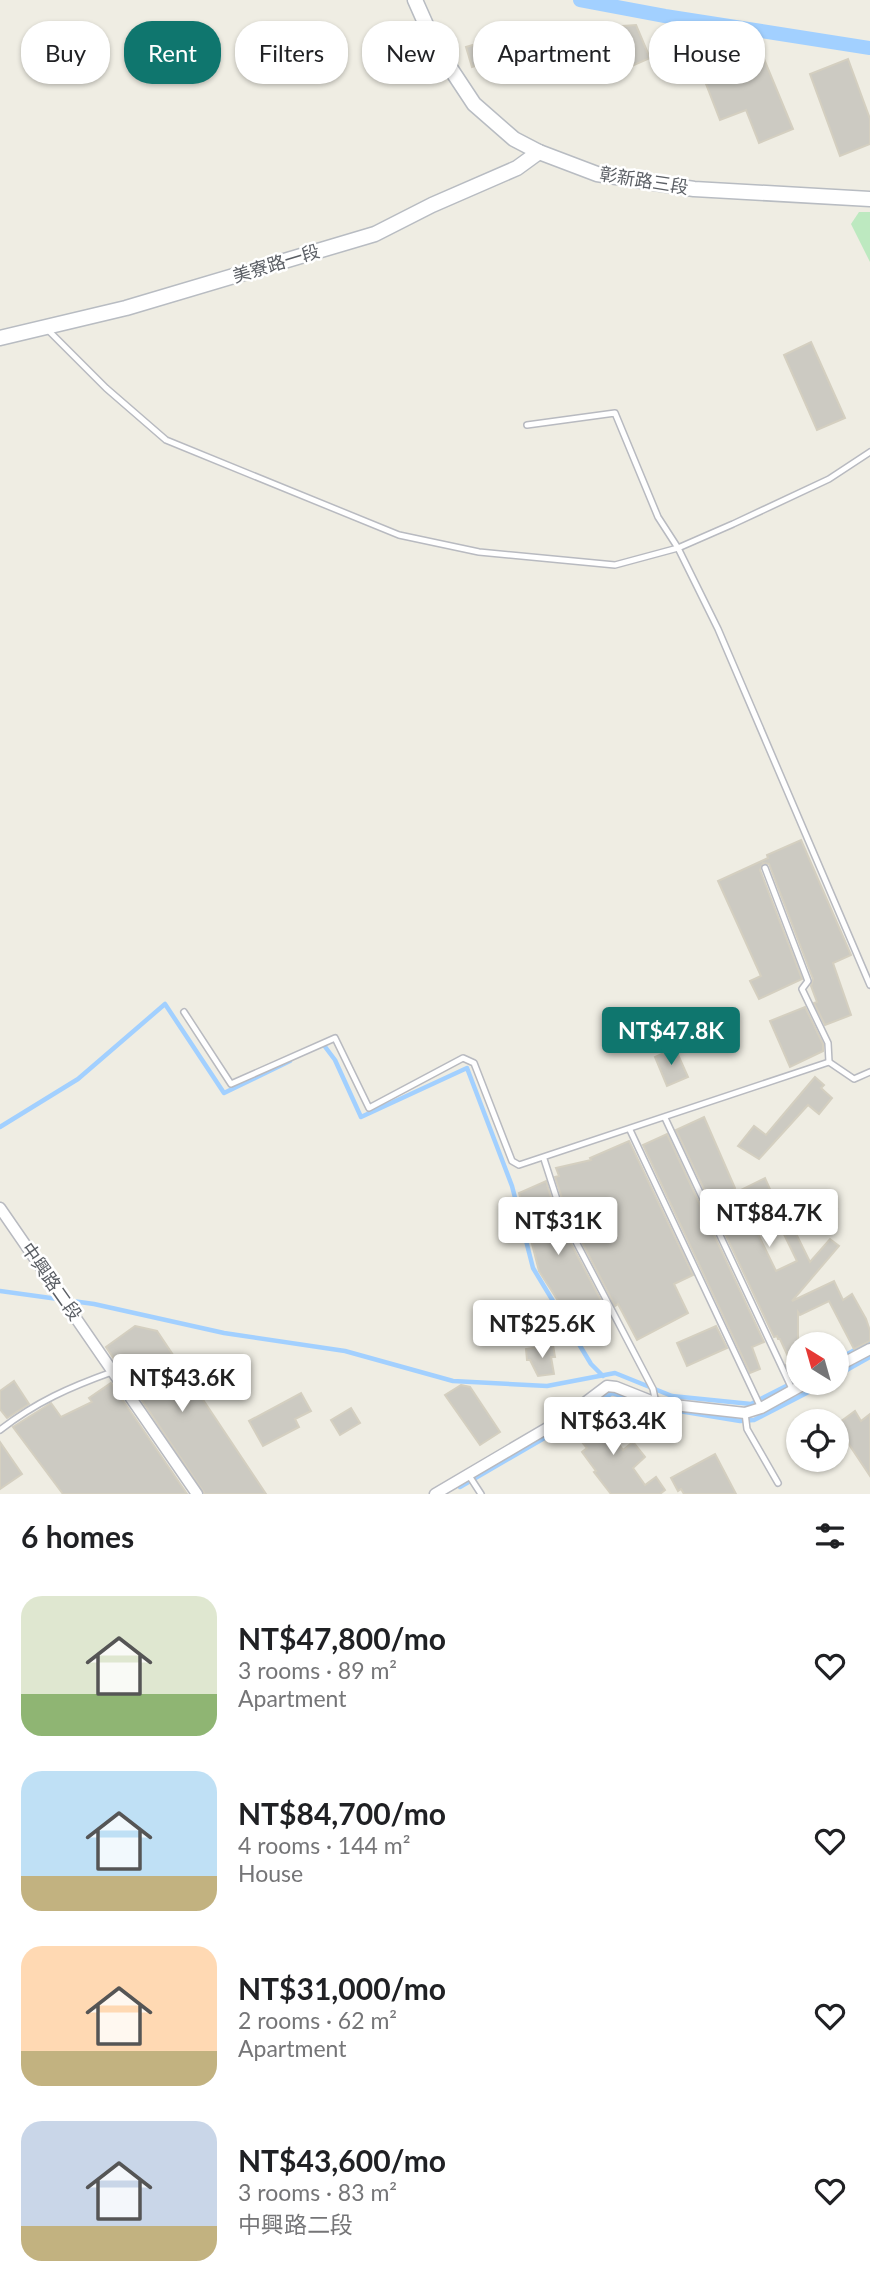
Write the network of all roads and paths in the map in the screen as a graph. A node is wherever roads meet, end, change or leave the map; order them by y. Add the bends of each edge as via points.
1 (415, 0) edge
2 (539, 152) junction
3 (870, 199) edge
4 (46, 327) junction
5 (0, 338) edge
6 (527, 425) dead end
7 (870, 452) edge
8 (678, 548) junction
9 (765, 868) dead end
10 (870, 985) edge
11 (184, 1012) dead end
12 (829, 1062) junction
13 (870, 1072) edge
14 (665, 1118) junction
15 (630, 1130) junction
16 (544, 1158) junction
17 (0, 1208) edge
18 (870, 1349) edge
19 (849, 1360) edge
20 (114, 1371) junction
21 (786, 1376) edge
22 (786, 1395) edge
23 (656, 1403) junction
24 (761, 1408) junction
25 (745, 1413) junction
26 (0, 1430) edge
27 (471, 1479) junction
28 (778, 1483) dead end
29 (197, 1494) edge
30 (435, 1494) edge
31 (481, 1494) edge

1 - 2 street, 彰新路三段 via 435,45 474,104 514,139
2 - 3 street, 彰新路三段 via 597,174 694,189
2 - 4 street, 美寮路一段 via 517,168 375,234
4 - 5 street, 美寮路一段
4 - 8 lane via 166,440 399,535 479,552 615,565
6 - 8 lane via 615,413 658,517
7 - 8 lane via 829,479
8 - 10 lane via 718,629
9 - 12 lane via 808,981 802,989 828,1043
11 - 16 lane via 231,1084 335,1038 369,1108 468,1059 474,1063 512,1161 519,1166
12 - 13 lane via 854,1079
12 - 14 lane
14 - 15 lane
14 - 21 lane
15 - 16 lane
15 - 24 lane
16 - 23 lane via 562,1215 653,1389
17 - 20 street, 中興路二段
18 - 19 street
20 - 26 lane via 64,1390
20 - 29 street, 中興路二段
22 - 24 street
23 - 25 street
23 - 27 street via 607,1386
24 - 25 street
25 - 28 lane via 747,1429
27 - 30 street
27 - 31 lane

